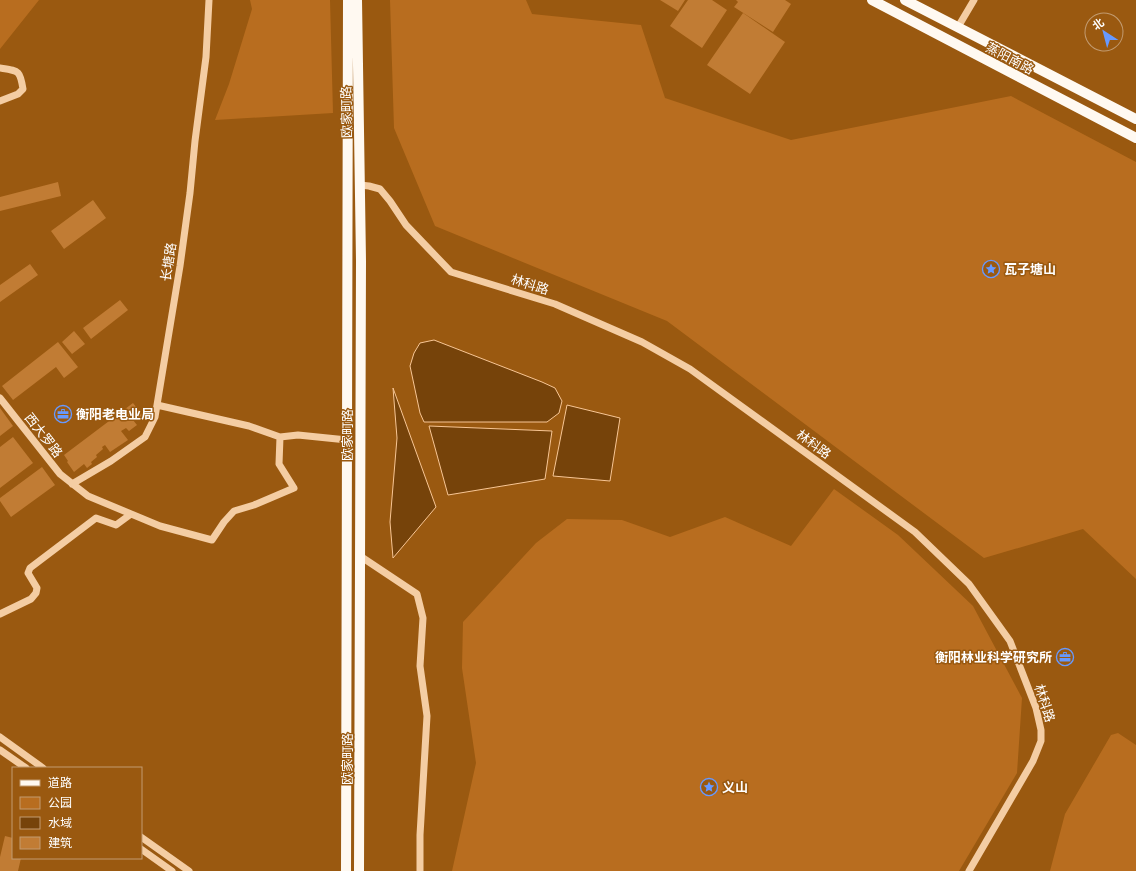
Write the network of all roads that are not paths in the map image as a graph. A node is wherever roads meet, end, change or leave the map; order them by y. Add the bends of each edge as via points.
1 (209, 0) edge
2 (348, 0) edge
3 (357, 0) edge
4 (872, 0) edge
5 (905, 0) edge
6 (974, 0) edge
7 (958, 27) junction
8 (0, 68) edge
9 (0, 101) edge
10 (1136, 119) edge
11 (1136, 138) edge
12 (360, 185) junction
13 (0, 398) edge
14 (157, 405) junction
15 (280, 437) junction
16 (347, 440) junction
17 (72, 484) junction
18 (131, 514) junction
19 (360, 556) junction
20 (0, 614) edge
21 (0, 737) edge
22 (0, 750) edge
23 (25, 767) edge
24 (42, 767) edge
25 (142, 838) edge
26 (142, 850) edge
27 (172, 871) edge
28 (189, 871) edge
29 (346, 871) edge
30 (359, 871) edge
31 (420, 871) edge
32 (969, 871) edge

1 - 14 street, 长塘路 via 206,57 190,193
2 - 16 main road, 欧家町路
3 - 12 main road, 欧家町路
4 - 11 main road, 蒸阳南路
5 - 7 main road, 蒸阳南路
6 - 7 street
7 - 10 main road, 蒸阳南路
8 - 9 street via 15,70 21,76 23,89 18,94
12 - 19 main road, 欧家町路
12 - 32 street, 林科路 via 380,189 406,225 451,272 555,304 642,342 690,369 915,532 969,584 1010,642 1042,730 1041,741 1033,761
13 - 17 street, 西大罗路 via 60,474
14 - 15 street via 249,426
14 - 17 street, 长塘路 via 155,417 146,437 111,462
15 - 16 street via 298,435
15 - 18 street, 西大罗路 via 279,464 294,488 234,511 212,540 160,526
16 - 29 main road, 欧家町路
17 - 18 street, 西大罗路 via 88,496
18 - 20 street via 116,525 96,518 36,563 28,570 37,588 35,595
19 - 30 main road, 欧家町路
19 - 31 street via 418,594 423,618 420,666 428,716
21 - 24 street
22 - 23 street
25 - 28 street
26 - 27 street

